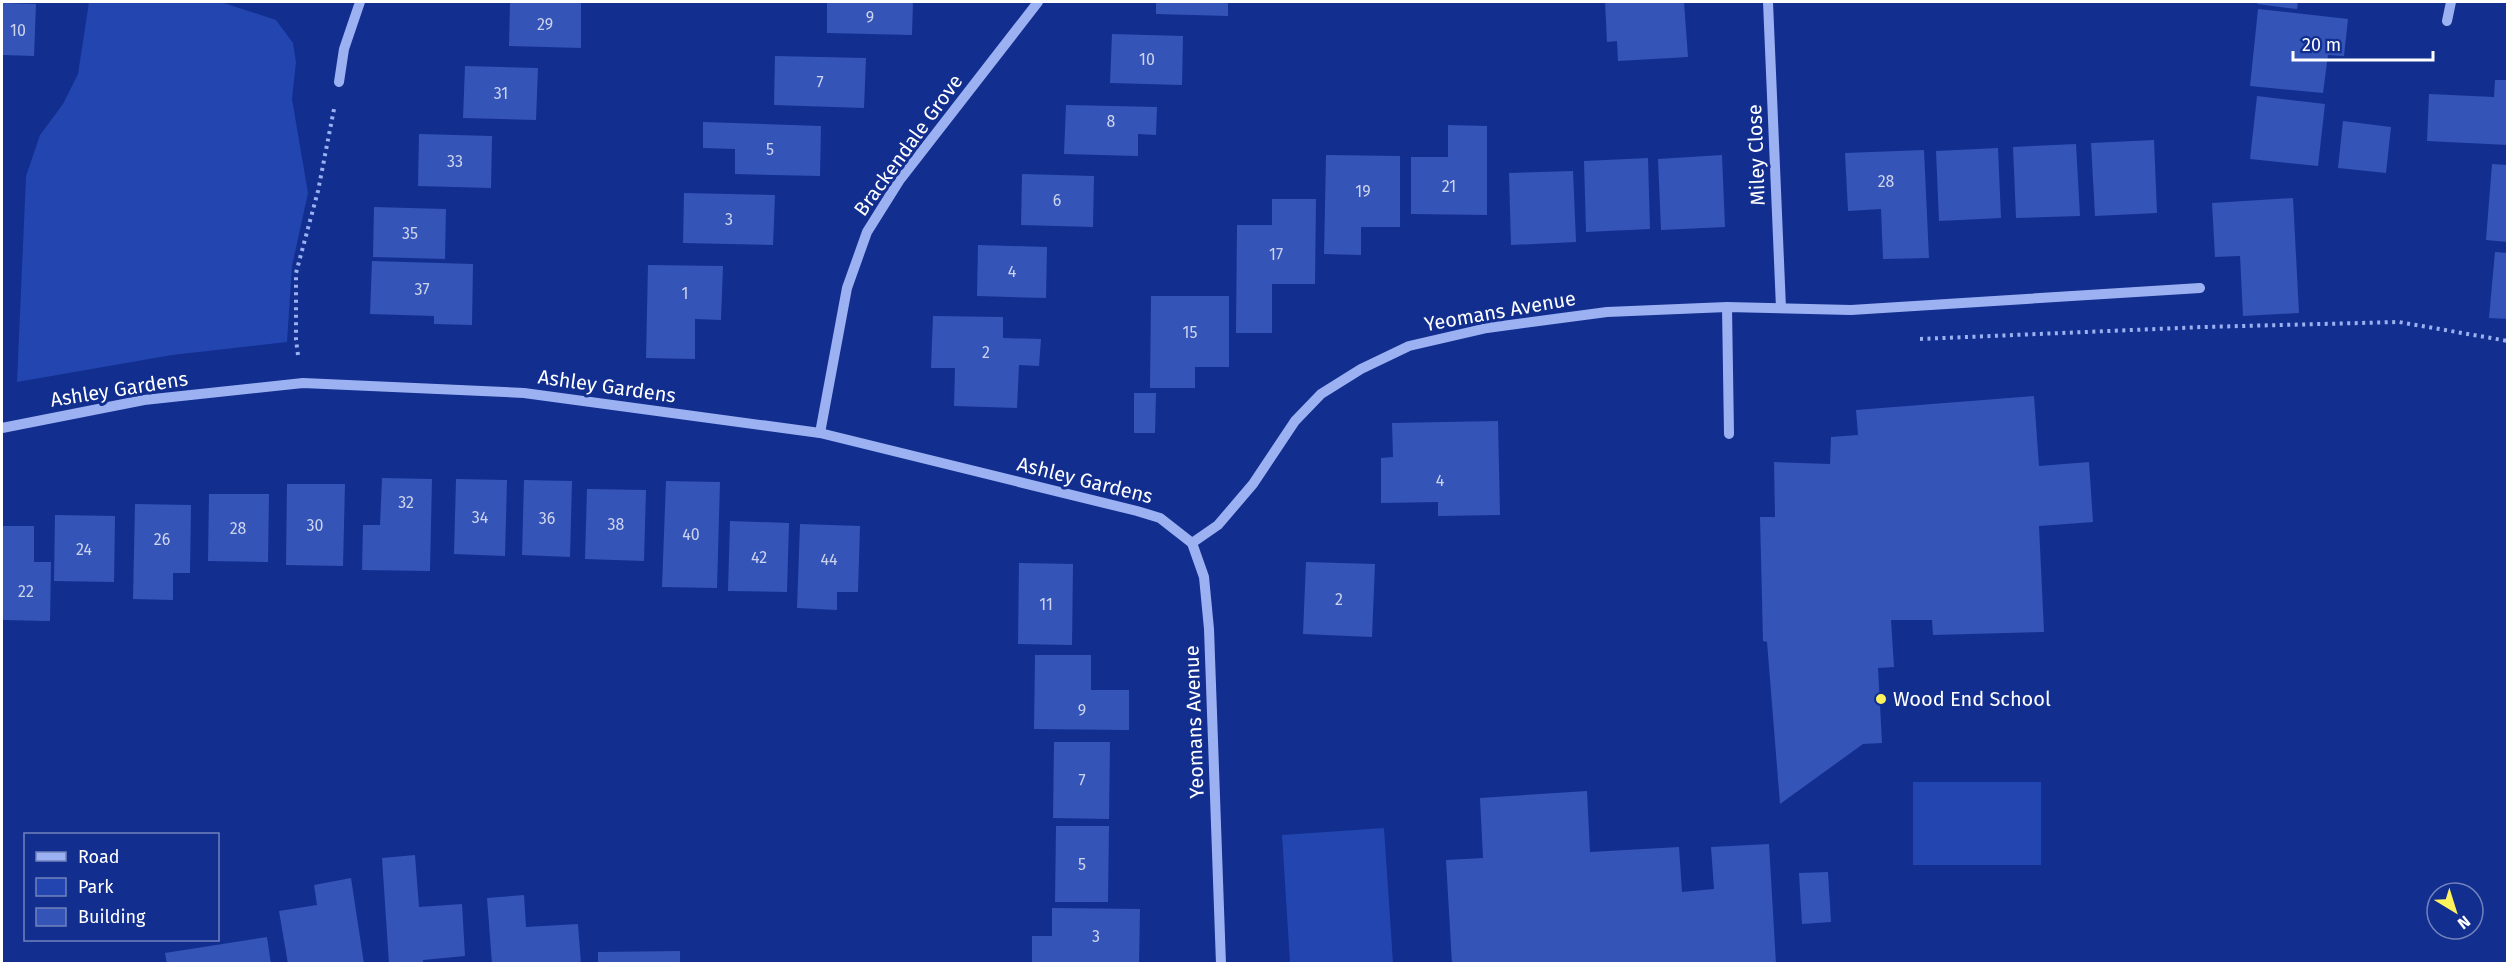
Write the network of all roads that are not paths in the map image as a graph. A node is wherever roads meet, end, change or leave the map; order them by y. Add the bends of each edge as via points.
1 (358, 2) edge
2 (1038, 2) edge
3 (1768, 2) edge
4 (2451, 2) edge
5 (2447, 21) dead end
6 (339, 82) road end
7 (2200, 288) dead end
8 (1727, 307) junction
9 (1780, 308) junction
10 (2, 428) edge
11 (820, 433) junction
12 (1730, 434) dead end
13 (1192, 543) junction
14 (1221, 963) edge

1 - 6 street
2 - 11 street, Brackendale Grove via 899,181 867,232 848,288
3 - 9 street, Miley Close
4 - 5 street
7 - 9 street, Yeomans Avenue via 1851,310
8 - 9 street, Yeomans Avenue
8 - 12 street
8 - 13 street, Yeomans Avenue via 1607,312 1487,328 1409,346 1321,394 1295,421 1253,484 1218,525
10 - 11 street, Ashley Gardens via 144,400 303,383 524,393
11 - 13 street, Ashley Gardens via 1137,511 1160,518
13 - 14 street, Yeomans Avenue via 1204,577 1209,629

